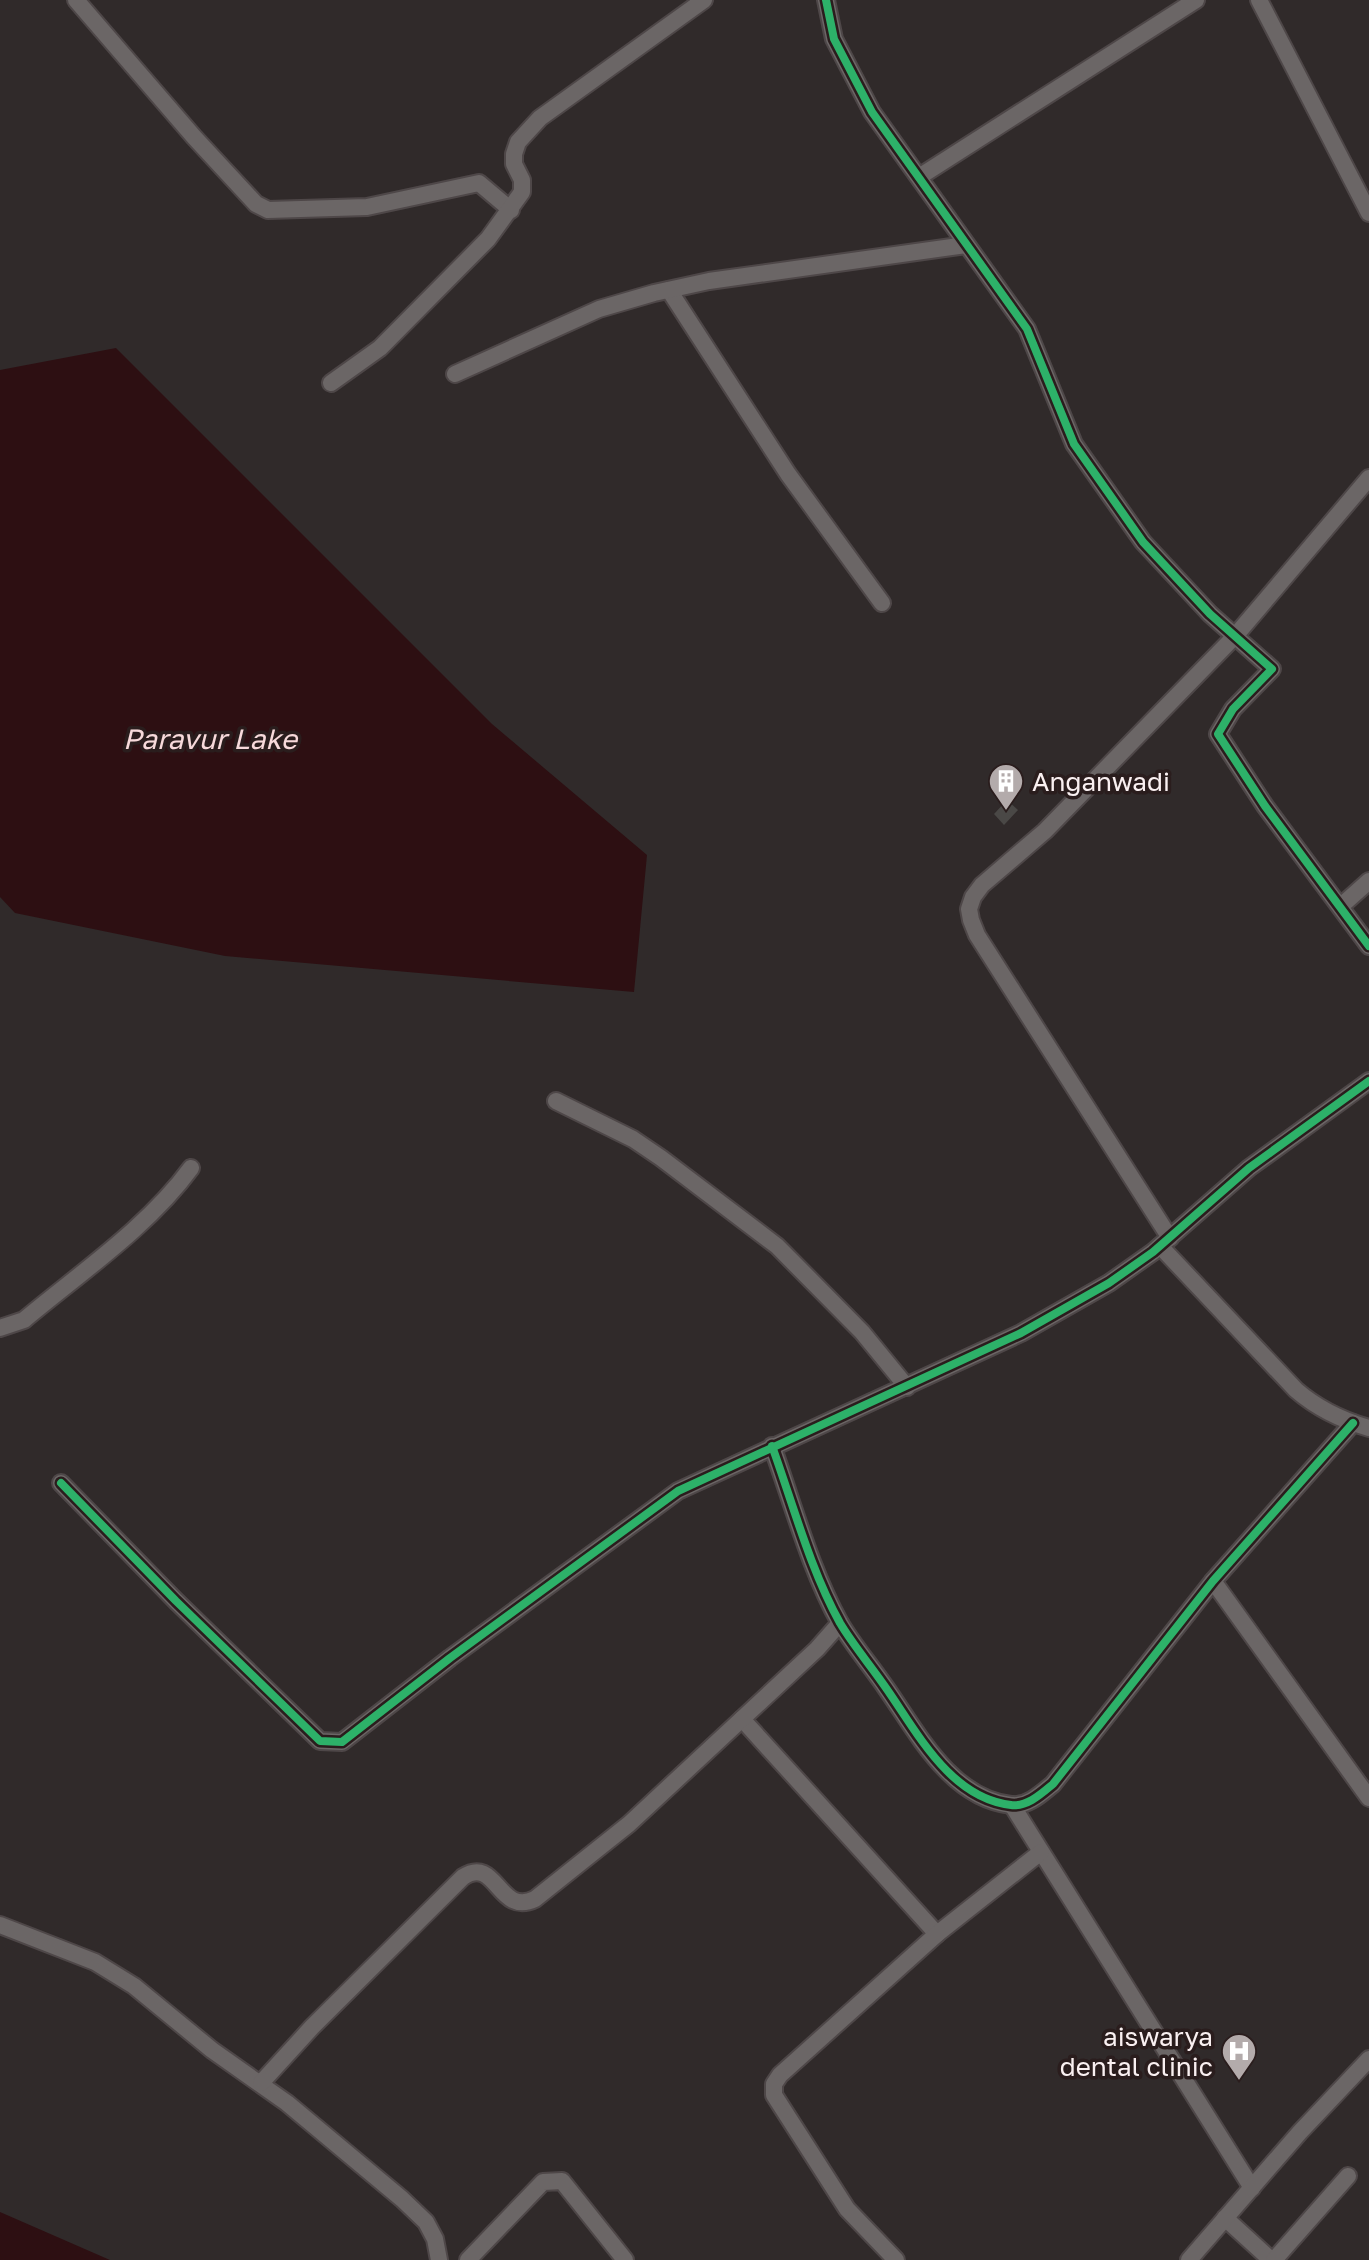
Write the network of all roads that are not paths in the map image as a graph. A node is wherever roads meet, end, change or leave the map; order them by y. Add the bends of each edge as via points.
1 (76, 0) edge
2 (704, 0) edge
3 (826, 0) edge
4 (1196, 0) edge
5 (1259, 0) edge
6 (919, 177) junction
7 (1367, 206) edge
8 (511, 210) junction
9 (966, 245) junction
10 (669, 290) junction
11 (455, 374) dead end
12 (331, 383) dead end
13 (1369, 478) edge
14 (882, 603) dead end
15 (1236, 635) junction
16 (1369, 881) edge
17 (1341, 906) junction
18 (1369, 946) edge
19 (1369, 1081) edge
20 (556, 1101) dead end
21 (191, 1168) dead end
22 (1165, 1242) junction
23 (0, 1328) edge
24 (907, 1387) junction
25 (1361, 1426) edge
26 (772, 1446) junction
27 (61, 1483) dead end
28 (1213, 1581) junction
29 (840, 1623) junction
30 (742, 1719) junction
31 (1369, 1798) edge
32 (1012, 1805) junction
33 (1041, 1852) junction
34 (0, 1925) edge
35 (937, 1934) junction
36 (1369, 2059) edge
37 (261, 2083) junction
38 (1348, 2176) dead end
39 (1252, 2188) junction
40 (1225, 2218) junction
41 (439, 2260) edge
42 (468, 2260) edge
43 (625, 2260) edge
44 (896, 2260) edge
45 (1189, 2260) edge
46 (1272, 2260) edge

1 - 8 street via 204,148 256,204 268,210 367,207 479,183
2 - 8 street via 540,118 514,154 522,192
3 - 6 street via 834,39 872,112
4 - 6 street
5 - 7 street
6 - 9 street
8 - 12 street via 380,348
9 - 10 street
9 - 15 street via 1027,329 1074,444 1143,542
10 - 11 street via 599,309
10 - 14 street via 788,474
13 - 15 street
15 - 17 street via 1272,669 1233,709 1218,734
15 - 22 street via 1045,831 982,885 969,909 977,935
16 - 17 street
17 - 18 street
19 - 22 street via 1249,1168
20 - 24 street via 643,1145 777,1246 862,1332
21 - 23 street via 152,1213 24,1320
22 - 24 street via 1109,1283 1021,1333
22 - 25 street via 1296,1390 1313,1405
24 - 26 street
25 - 28 street
26 - 27 street via 678,1491 349,1739 334,1743 320,1741
26 - 29 street
28 - 31 street
28 - 32 street via 1053,1784 1030,1802
29 - 30 street
29 - 32 street via 938,1762 965,1787
30 - 35 street
30 - 37 street via 629,1824 535,1899 513,1901 480,1872 463,1877
32 - 33 street
33 - 35 street
33 - 39 street
34 - 37 street via 95,1962
35 - 44 street via 774,2084 774,2095 847,2209
36 - 39 street
37 - 41 street via 418,2214 435,2239
38 - 46 street
39 - 40 street
40 - 45 street
40 - 46 street
42 - 43 street via 543,2182 551,2180 562,2181

